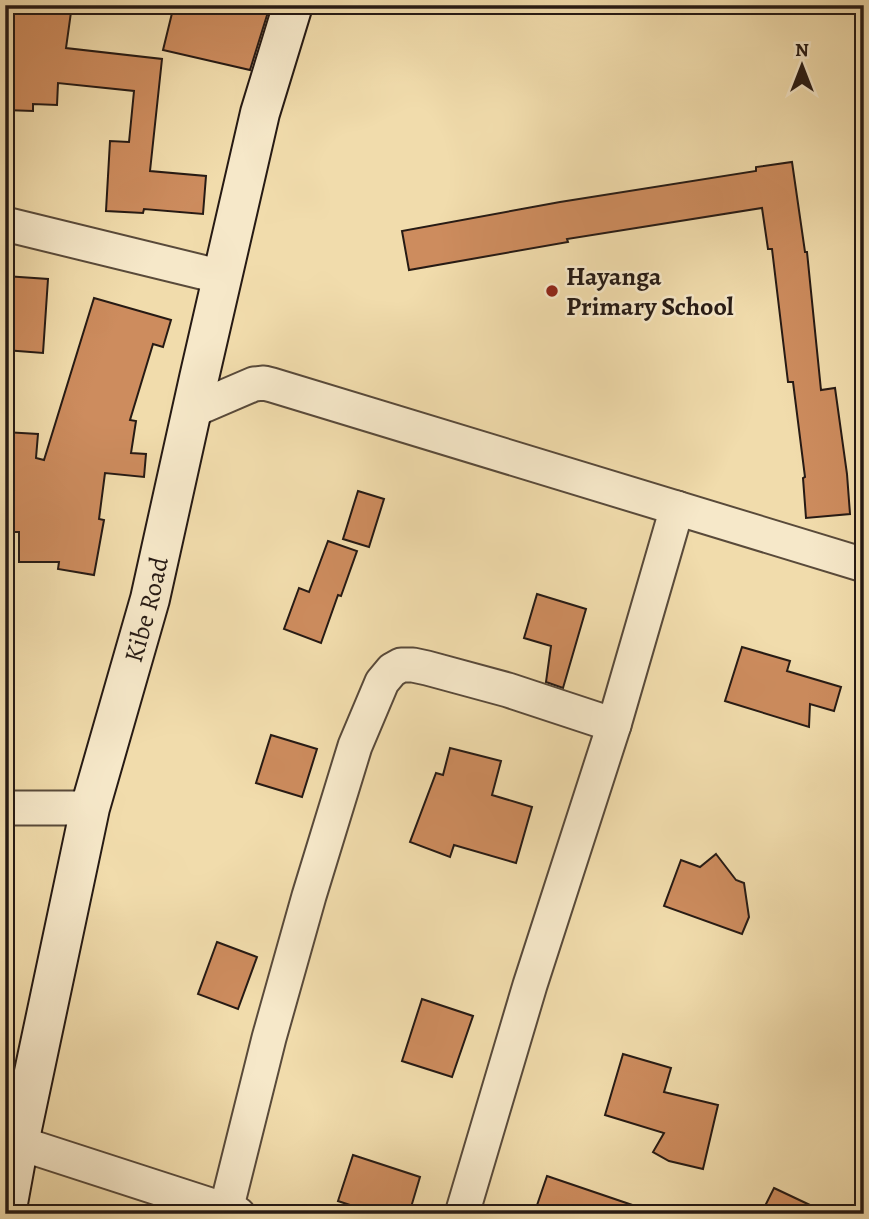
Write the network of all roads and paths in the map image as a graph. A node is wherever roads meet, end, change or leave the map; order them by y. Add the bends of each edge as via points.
1 (293, 5) edge
2 (5, 224) edge
3 (222, 277) junction
4 (191, 411) junction
5 (677, 508) junction
6 (864, 565) edge
7 (614, 725) junction
8 (5, 808) edge
9 (90, 808) junction
10 (19, 1143) junction
11 (232, 1212) edge
12 (6, 1214) edge
13 (462, 1214) edge

1 - 3 street, Kibe Road via 260,113
2 - 3 street
3 - 4 street, Kibe Road
4 - 5 street via 264,383
4 - 9 street, Kibe Road via 150,599
5 - 6 street
5 - 7 street
7 - 11 street via 427,668 401,665 391,670 355,746 336,809 273,1025
7 - 13 street
8 - 9 street
9 - 10 street, Kibe Road
10 - 11 street
10 - 12 street, Kibe Road

